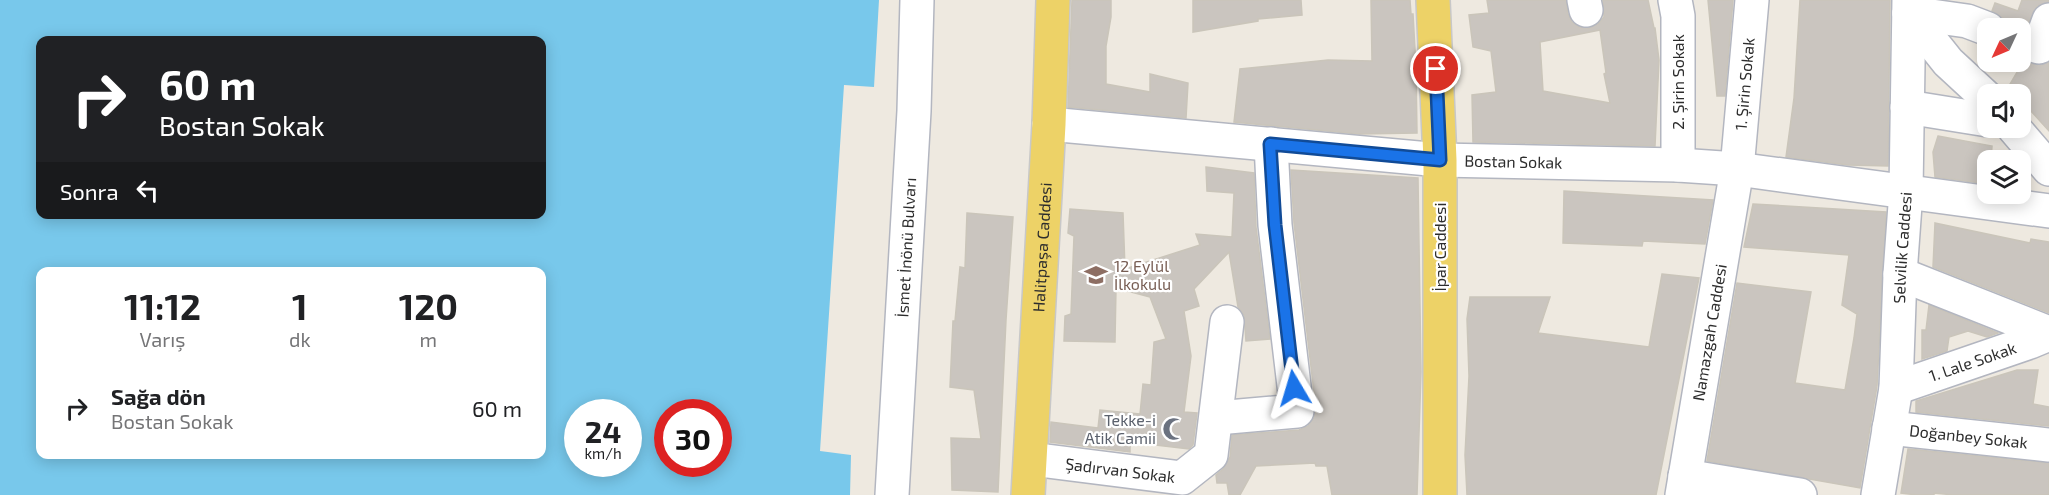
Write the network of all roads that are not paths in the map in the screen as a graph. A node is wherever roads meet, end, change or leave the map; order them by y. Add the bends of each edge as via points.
1 (917, 0) edge
2 (1053, 0) edge
3 (1433, 0) edge
4 (1675, 0) edge
5 (1752, 0) edge
6 (1909, 6) edge
7 (2049, 20) edge
8 (1977, 25) edge
9 (2031, 44) edge
10 (1977, 89) edge
11 (1907, 107) junction
12 (1977, 118) edge
13 (1048, 124) junction
14 (2031, 130) edge
15 (2049, 136) edge
16 (2023, 138) edge
17 (1270, 144) junction
18 (1440, 160) junction
19 (1678, 165) junction
20 (2049, 168) edge
21 (1737, 169) junction
22 (1906, 190) junction
23 (2049, 211) edge
24 (1900, 274) junction
25 (1227, 322) dead end
26 (2049, 333) edge
27 (1896, 388) junction
28 (1217, 418) junction
29 (1888, 428) junction
30 (2049, 445) edge
31 (1031, 459) junction
32 (1684, 485) edge
33 (1181, 486) edge
34 (892, 495) edge
35 (1029, 495) edge
36 (1440, 495) edge
37 (1800, 495) edge
38 (1878, 495) edge

1 - 34 street, İsmet İnönü Bulvarı
2 - 13 main road, Halitpaşa Caddesi
3 - 18 main road, İpar Caddesi
4 - 19 street, 2. Şirin Sokak
5 - 21 street, 1. Şirin Sokak
6 - 8 street
6 - 10 street via 1948,62
6 - 11 street, Selvilik Caddesi
7 - 9 street via 2039,47
11 - 12 street
11 - 22 street, Selvilik Caddesi
13 - 17 street, Bostan Sokak
13 - 31 main road, Halitpaşa Caddesi
14 - 15 street
16 - 20 street
17 - 18 street, Bostan Sokak
17 - 28 street via 1275,225 1297,411
18 - 19 street, Bostan Sokak
18 - 36 main road, İpar Caddesi
19 - 21 street, Bostan Sokak
21 - 22 street, Bostan Sokak
21 - 32 street, Namazgah Caddesi
22 - 23 street, Bostan Sokak
22 - 24 street, Selvilik Caddesi
24 - 26 street
24 - 27 street, Selvilik Caddesi
25 - 28 street, Şadırvan Sokak
26 - 27 street, 1. Lale Sokak
27 - 29 street, Selvilik Caddesi
28 - 33 street, Şadırvan Sokak via 1211,455
29 - 30 street, Doğanbey Sokak
29 - 38 street, Selvilik Caddesi
31 - 33 street, Şadırvan Sokak
31 - 35 main road, Halitpaşa Caddesi
32 - 37 street

